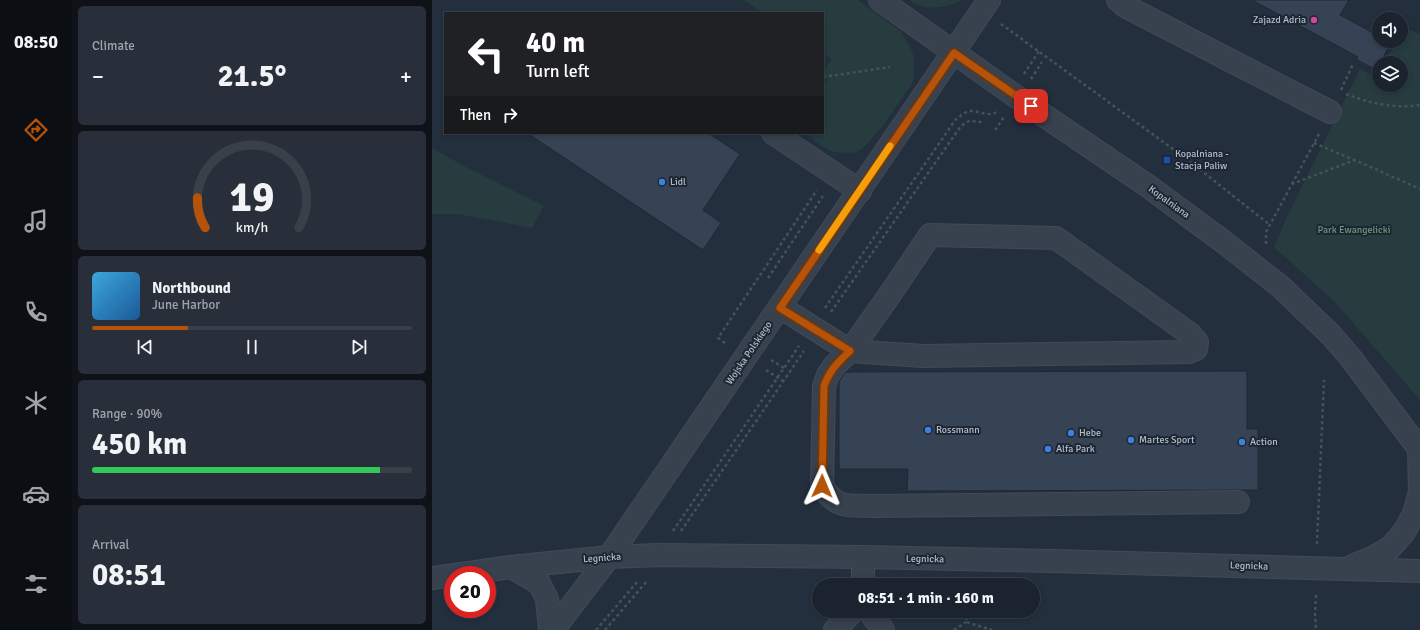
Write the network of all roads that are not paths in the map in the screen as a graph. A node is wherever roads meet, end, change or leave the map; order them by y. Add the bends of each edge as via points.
1 (880, 0) edge
2 (1118, 0) edge
3 (985, 6) edge
4 (954, 53) junction
5 (1330, 112) dead end
6 (774, 134) edge
7 (860, 191) junction
8 (780, 308) junction
9 (850, 351) junction
10 (1420, 448) edge
11 (1420, 492) edge
12 (1238, 502) dead end
13 (609, 557) junction
14 (863, 557) junction
15 (511, 567) junction
16 (1346, 569) junction
17 (1420, 571) edge
18 (432, 578) edge
19 (863, 578) edge
20 (846, 618) edge
21 (874, 618) edge
22 (550, 630) edge
23 (553, 630) edge
24 (835, 630) edge
25 (883, 630) edge

1 - 4 street, Kopalniana
2 - 5 street via 1125,6
3 - 4 street, Wojska Polskiego
4 - 7 street, Wojska Polskiego
4 - 10 street, Kopalniana via 1148,186 1281,286 1336,340
6 - 7 street
7 - 8 street, Wojska Polskiego
8 - 9 street
8 - 13 street, Wojska Polskiego
9 - 9 street via 923,356 1189,352 1196,349 1197,342 1184,329 1056,238 930,235
9 - 12 street via 834,365 824,386 822,486 829,497 839,504 883,506
10 - 11 street, Kopalniana
11 - 16 street, Kopalniana via 1414,514 1404,532 1390,548
13 - 14 street, Legnicka
13 - 15 street, Legnicka
13 - 23 street, Wojska Polskiego
14 - 16 street, Legnicka
14 - 19 street
15 - 18 street, Legnicka
15 - 22 street via 539,583 547,599
16 - 17 street, Legnicka
20 - 24 street
21 - 25 street

